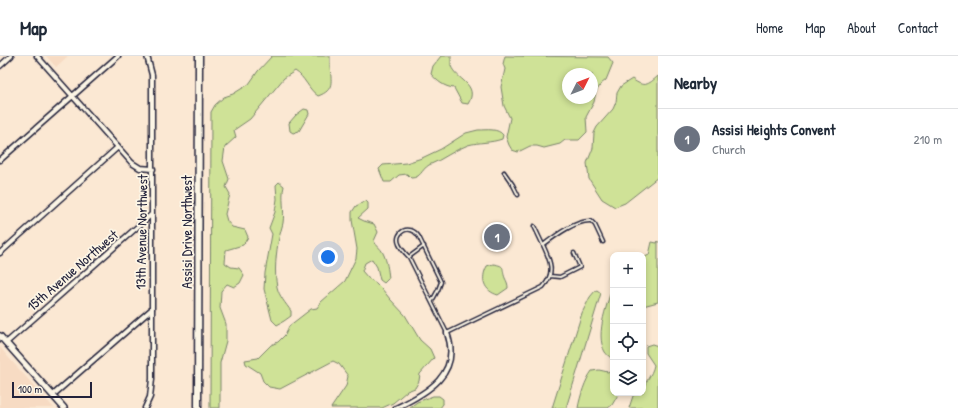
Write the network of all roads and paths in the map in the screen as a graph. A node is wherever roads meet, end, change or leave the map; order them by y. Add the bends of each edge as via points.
1 (11, 56) edge
2 (37, 56) edge
3 (118, 56) edge
4 (147, 56) edge
5 (199, 56) edge
6 (0, 66) edge
7 (72, 96) junction
8 (118, 147) junction
9 (0, 160) edge
10 (153, 169) junction
11 (504, 172) dead end
12 (518, 195) dead end
13 (152, 214) junction
14 (534, 226) dead end
15 (603, 242) dead end
16 (543, 244) junction
17 (424, 246) junction
18 (0, 253) edge
19 (574, 253) dead end
20 (409, 256) junction
21 (550, 276) junction
22 (432, 301) junction
23 (152, 308) junction
24 (447, 333) junction
25 (0, 336) edge
26 (6, 343) junction
27 (52, 396) junction
28 (64, 408) edge
29 (145, 408) edge
30 (198, 408) edge
31 (396, 408) edge

1 - 6 street
2 - 7 street
3 - 7 street
4 - 10 street, 13th Avenue Northwest via 152,75
5 - 30 main road, Assisi Drive Northwest
7 - 8 street
7 - 9 street
8 - 10 street via 137,166
8 - 18 street
10 - 13 street, 13th Avenue Northwest
11 - 12 lane
13 - 23 street, 13th Avenue Northwest
13 - 26 street, 15th Avenue Northwest
14 - 16 lane
15 - 16 lane via 595,225 586,220 555,235
16 - 21 lane via 551,267
17 - 20 lane
17 - 20 lane via 415,231 410,229 400,233 398,243
17 - 22 lane via 441,282
19 - 21 lane via 580,267 560,277
20 - 22 lane
21 - 24 lane via 543,287
22 - 24 lane
23 - 27 street
23 - 29 street, 13th Avenue Northwest via 152,379 150,397
24 - 31 street via 451,355 439,381 416,398
25 - 26 street
26 - 27 street
27 - 28 street

